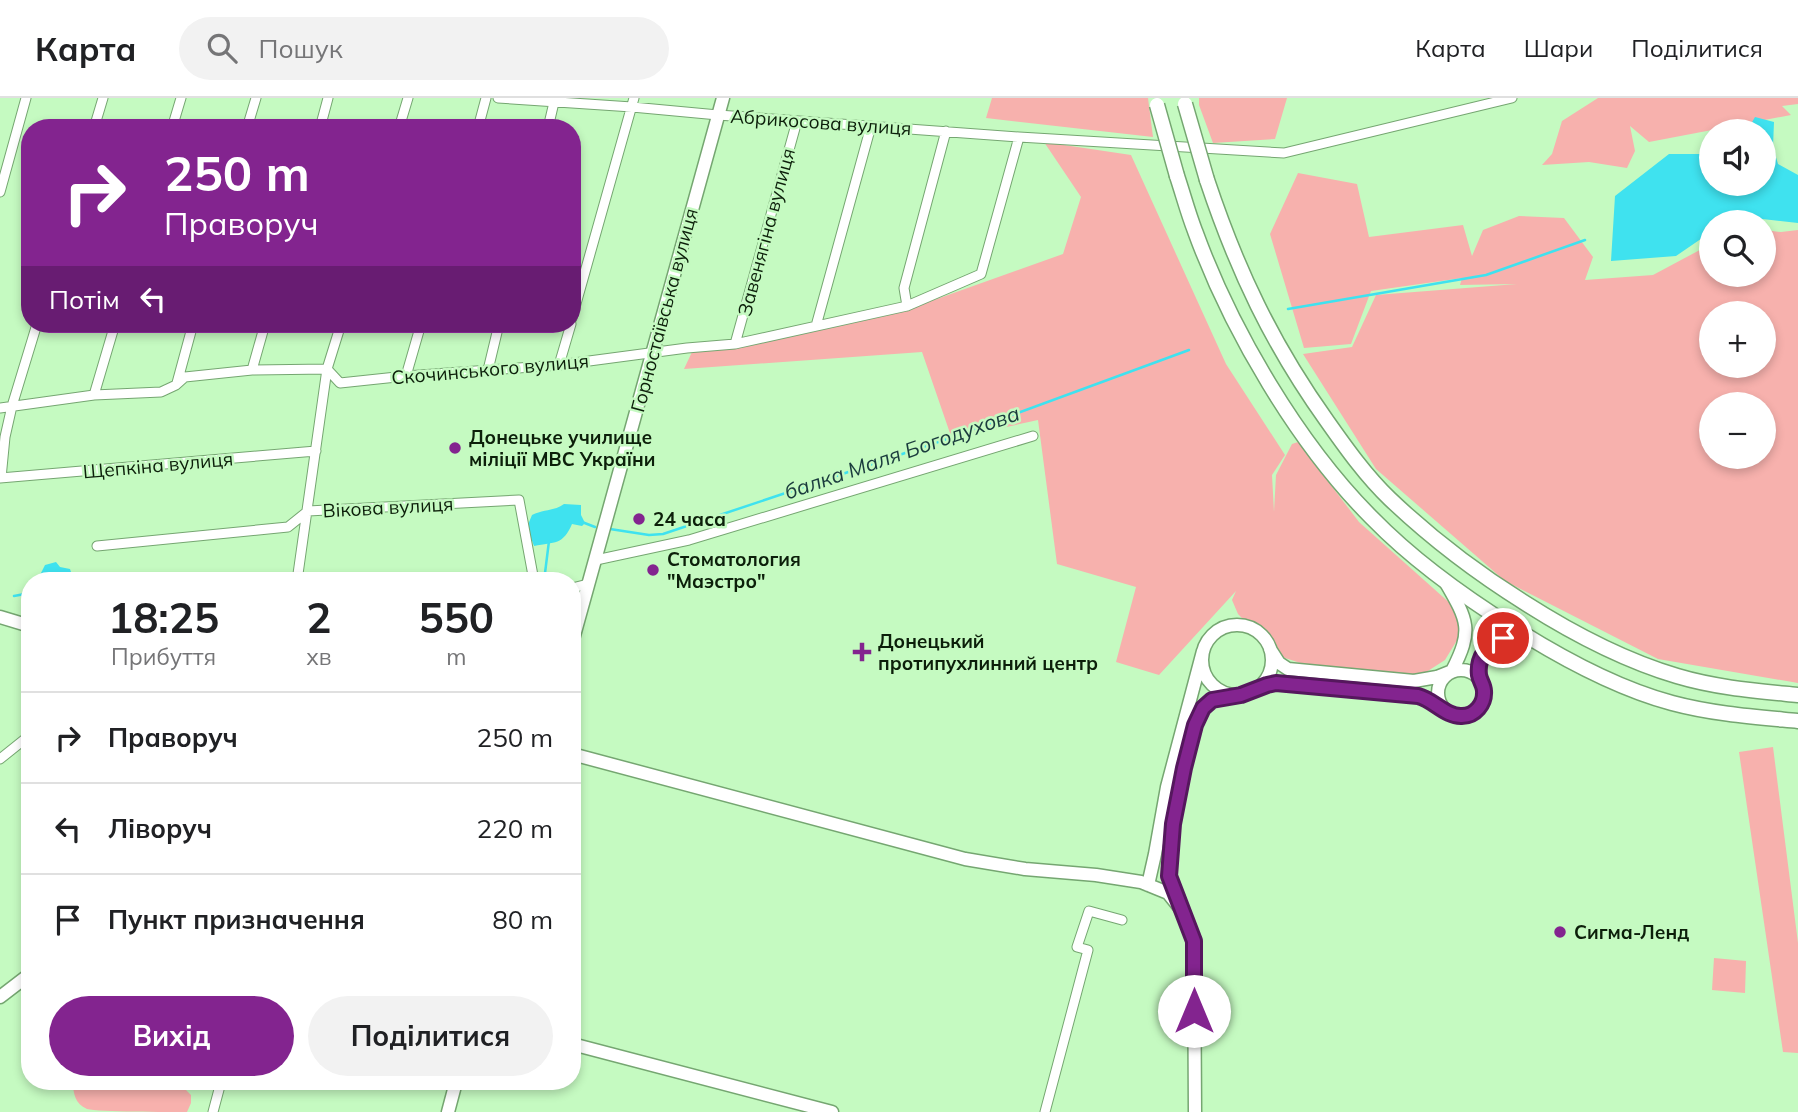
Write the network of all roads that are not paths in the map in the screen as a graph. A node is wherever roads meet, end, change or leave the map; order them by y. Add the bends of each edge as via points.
1 (26, 98) edge
2 (103, 98) edge
3 (181, 98) edge
4 (256, 98) edge
5 (328, 98) edge
6 (408, 98) edge
7 (486, 98) edge
8 (498, 98) edge
9 (723, 98) edge
10 (1513, 98) edge
11 (555, 100) edge
12 (1184, 101) edge
13 (633, 102) edge
14 (1157, 102) edge
15 (718, 115) junction
16 (97, 119) edge
17 (175, 119) edge
18 (250, 119) edge
19 (322, 119) edge
20 (402, 119) edge
21 (480, 119) edge
22 (550, 119) edge
23 (797, 121) junction
24 (870, 126) junction
25 (946, 131) junction
26 (1019, 137) junction
27 (0, 192) edge
28 (581, 286) edge
29 (907, 306) junction
30 (816, 326) junction
31 (34, 333) edge
32 (112, 333) edge
33 (190, 333) edge
34 (262, 333) edge
35 (338, 333) edge
36 (419, 333) edge
37 (497, 333) edge
38 (568, 333) edge
39 (735, 344) junction
40 (651, 353) junction
41 (559, 365) junction
42 (327, 369) junction
43 (252, 370) junction
44 (488, 370) junction
45 (407, 376) junction
46 (176, 385) junction
47 (94, 395) junction
48 (12, 406) junction
49 (0, 408) edge
50 (1032, 436) dead end
51 (316, 451) junction
52 (1, 478) edge
53 (307, 511) junction
54 (97, 546) dead end
55 (596, 560) junction
56 (298, 572) edge
57 (532, 572) edge
58 (1444, 580) junction
59 (588, 584) junction
60 (581, 586) edge
61 (581, 610) edge
62 (0, 617) edge
63 (21, 623) edge
64 (1526, 636) junction
65 (1269, 649) junction
66 (1203, 651) junction
67 (1452, 671) junction
68 (1480, 678) junction
69 (1257, 688) junction
70 (1241, 695) junction
71 (1798, 695) edge
72 (1447, 712) junction
73 (1798, 721) edge
74 (21, 742) edge
75 (581, 756) edge
76 (0, 759) edge
77 (1148, 885) junction
78 (1184, 913) junction
79 (1122, 920) dead end
80 (21, 981) edge
81 (0, 997) edge
82 (581, 1046) edge
83 (219, 1090) edge
84 (454, 1090) edge
85 (213, 1112) edge
86 (448, 1112) edge
87 (832, 1112) edge
88 (1045, 1112) edge
89 (1195, 1112) edge

1 - 27 street
2 - 16 street
3 - 17 street
4 - 18 street
5 - 19 street
6 - 20 street
7 - 21 street
8 - 11 street, Абрикосова вулиця
9 - 15 street, Горностаївська вулиця
10 - 26 street, Абрикосова вулиця via 1284,153
11 - 13 street, Абрикосова вулиця
11 - 22 street
12 - 71 main road, bridge via 1222,226 1283,357 1347,449 1409,516 1502,589 1614,653 1678,677
13 - 15 street, Абрикосова вулиця
13 - 28 street
14 - 58 main road, bridge via 1195,232 1214,277 1286,410 1365,511
15 - 23 street, Абрикосова вулиця
15 - 40 street, Горностаївська вулиця
23 - 24 street, Абрикосова вулиця
23 - 39 street, Завенягіна вулиця
24 - 25 street, Абрикосова вулиця
24 - 30 street
25 - 26 street, Абрикосова вулиця
25 - 29 street via 904,288
26 - 29 street, Скочинського вулиця via 981,274
29 - 30 street, Скочинського вулиця
30 - 39 street, Скочинського вулиця
31 - 48 street
32 - 47 street
33 - 46 street
34 - 43 street
35 - 42 street
36 - 45 street
37 - 44 street
38 - 41 street
39 - 40 street, Скочинського вулиця
40 - 41 street, Скочинського вулиця
40 - 55 street, Горностаївська вулиця
41 - 44 street, Скочинського вулиця
42 - 43 street, Скочинського вулиця
42 - 45 street, Скочинського вулиця via 340,383
42 - 51 street
43 - 46 street, Скочинського вулиця via 185,377
44 - 45 street, Скочинського вулиця
46 - 47 street, Скочинського вулиця via 161,392
47 - 48 street, Скочинського вулиця
48 - 49 street, Скочинського вулиця
48 - 52 street
50 - 55 street via 689,540
51 - 52 street, Щепкіна вулиця
51 - 53 street
53 - 54 street, Вікова вулиця via 288,527
53 - 56 street
53 - 57 street, Вікова вулиця via 519,500
55 - 59 street, Горностаївська вулиця
58 - 64 main road
58 - 67 street via 1465,622 1464,649
59 - 60 street
59 - 61 street, Горностаївська вулиця
62 - 63 street
64 - 68 street via 1489,645 1479,666
64 - 73 main road via 1601,676 1672,703
65 - 66 street via 1261,635 1240,625 1217,631
65 - 67 street via 1289,669 1415,681
65 - 69 street via 1268,676
66 - 70 street via 1202,662 1211,684 1219,691
66 - 77 street via 1167,788
67 - 68 street via 1467,670
67 - 72 street via 1438,689 1440,704
68 - 72 street via 1485,693 1480,707 1467,716
69 - 70 street
69 - 72 street via 1276,683 1418,696
70 - 78 street via 1212,700 1203,708 1186,757 1169,876
74 - 76 street
75 - 77 street via 965,859
77 - 78 street via 1168,893
78 - 89 street via 1194,941
79 - 88 street via 1089,911 1077,947 1088,950
80 - 81 street
82 - 87 street
83 - 85 street
84 - 86 street

